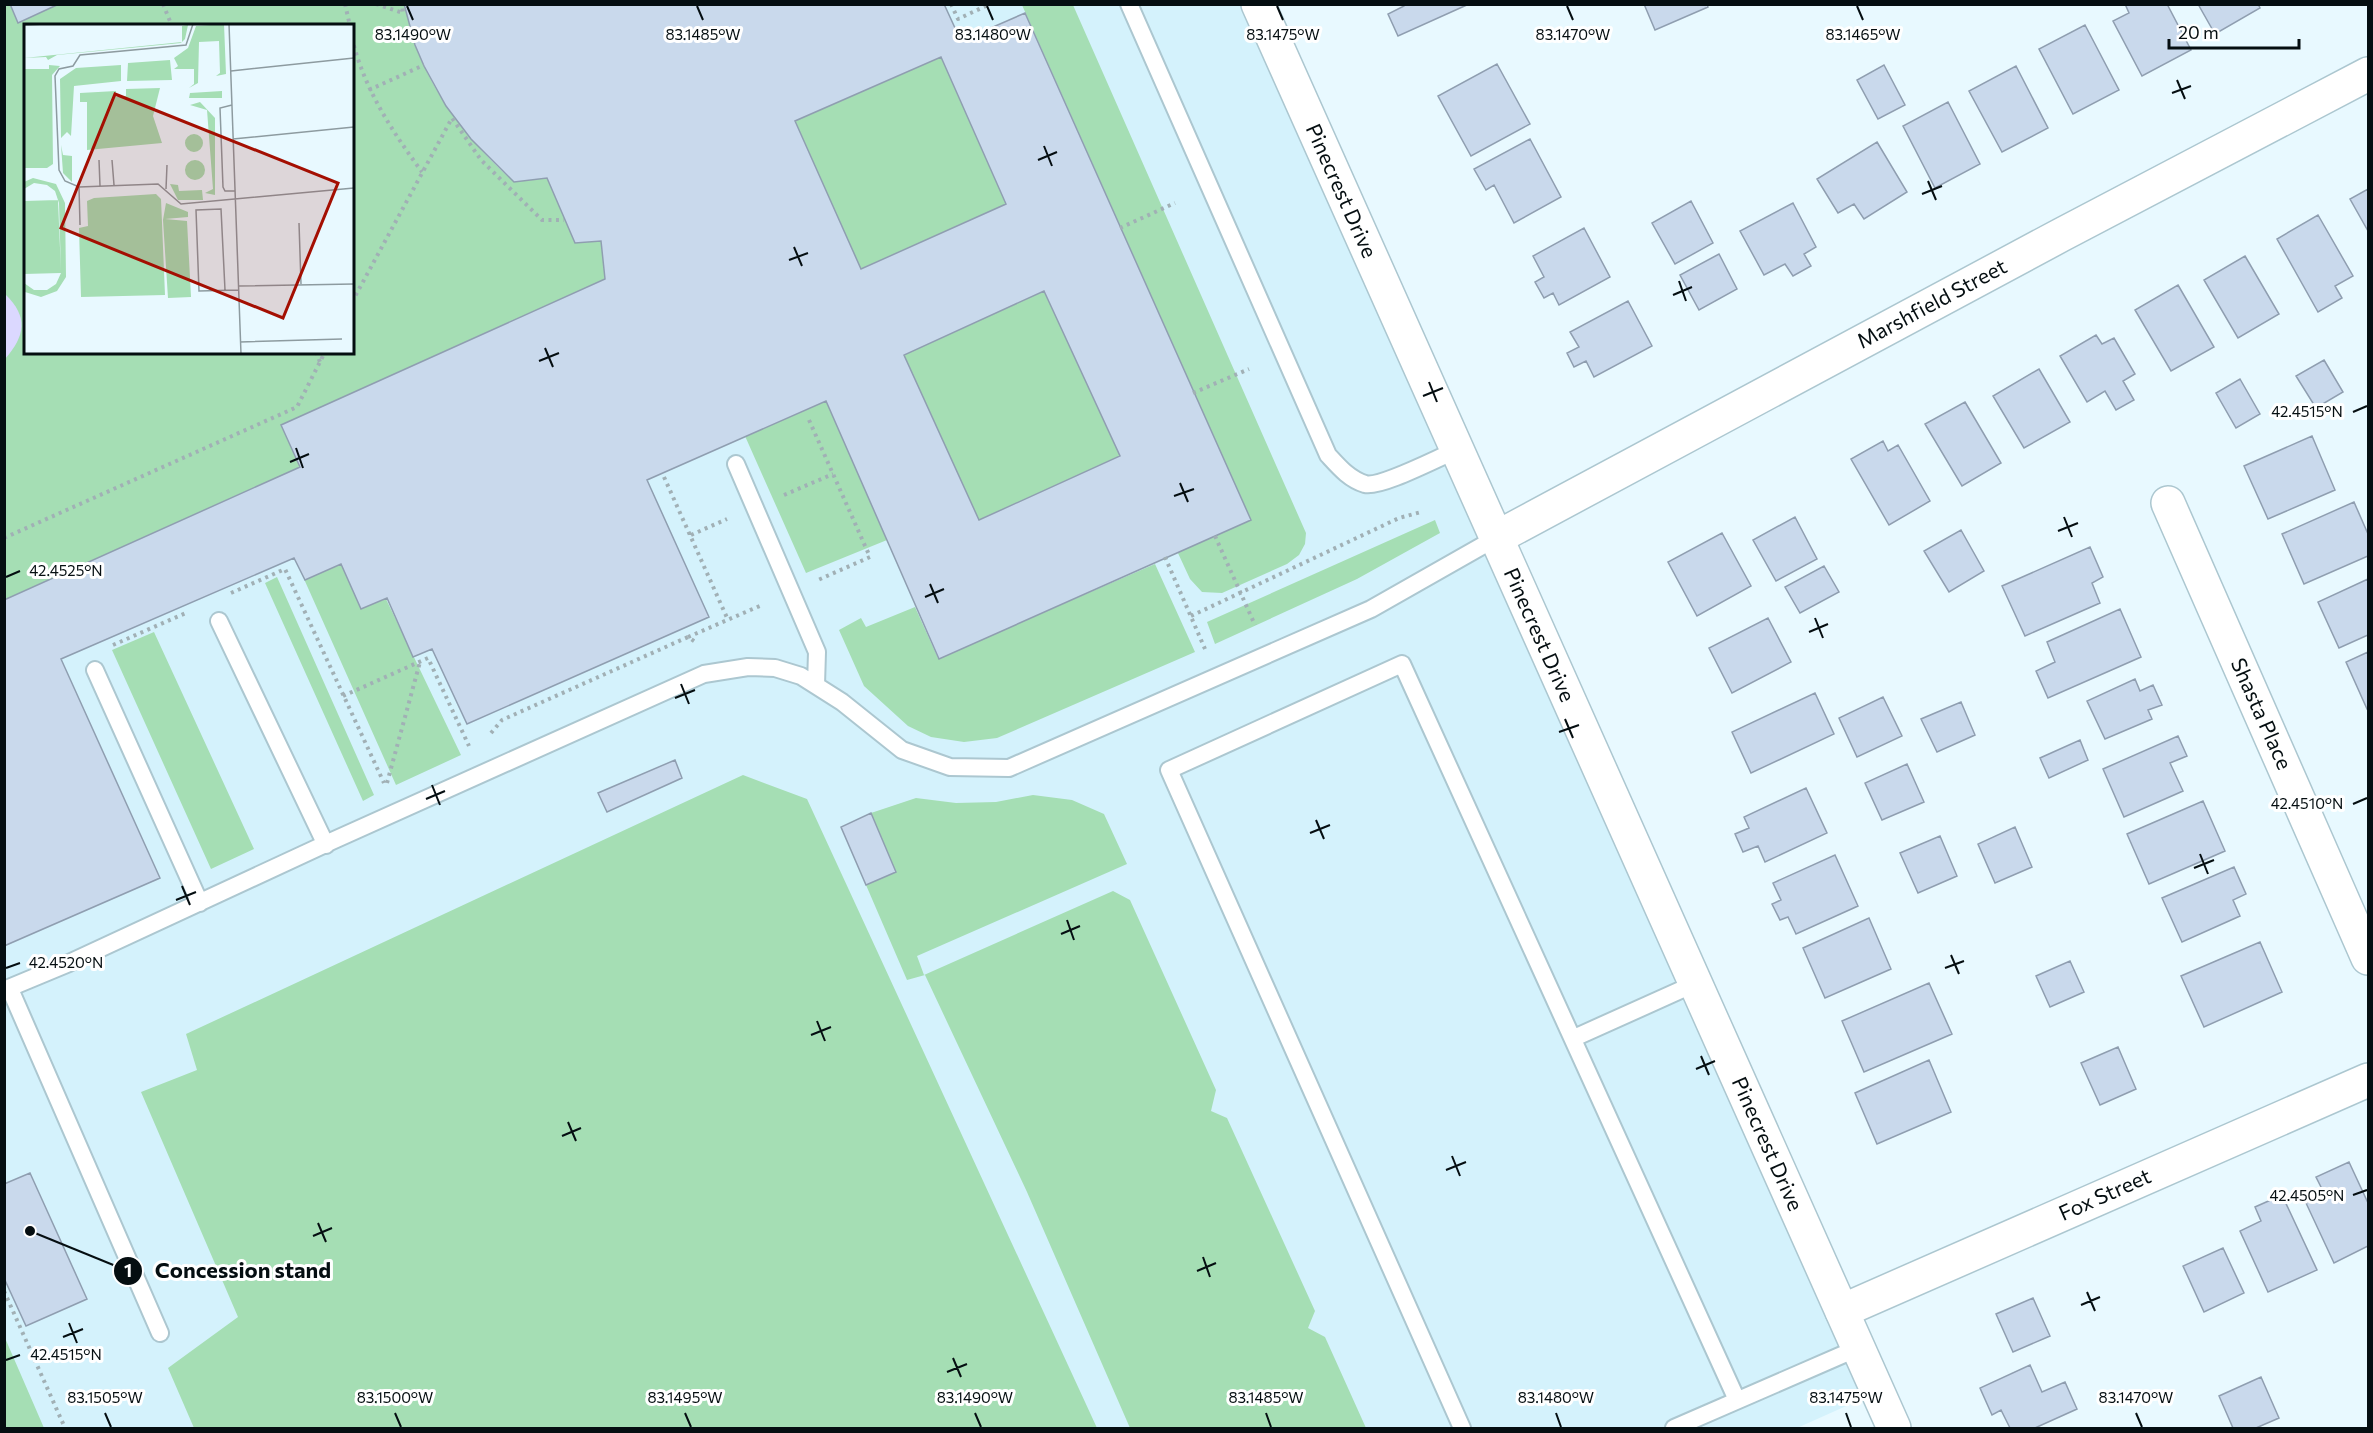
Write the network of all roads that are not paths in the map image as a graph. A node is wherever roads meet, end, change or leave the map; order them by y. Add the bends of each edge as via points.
1 (1129, 4) edge
2 (1258, 4) edge
3 (2368, 74) edge
4 (1457, 450) junction
5 (736, 464) dead end
6 (2168, 503) dead end
7 (1496, 538) junction
8 (219, 621) dead end
9 (95, 670) dead end
10 (816, 685) junction
11 (326, 845) junction
12 (200, 903) junction
13 (2368, 958) edge
14 (1694, 984) junction
15 (7, 989) edge
16 (1574, 1038) junction
17 (2368, 1080) edge
18 (1842, 1311) junction
19 (160, 1332) dead end
20 (1858, 1348) junction
21 (1737, 1400) junction
22 (1462, 1428) edge
23 (1674, 1428) edge
24 (1894, 1428) edge

1 - 4 lane via 1328,455 1344,473 1367,484 1384,482
2 - 4 street, Pinecrest Drive
3 - 7 street, Marshfield Street
4 - 7 street, Pinecrest Drive
5 - 10 lane via 818,651
6 - 13 street, Shasta Place
7 - 10 lane via 1371,609 1009,768 950,767 902,750
7 - 14 street, Pinecrest Drive
8 - 11 lane
9 - 12 lane
10 - 11 lane via 775,668 748,667 704,674
11 - 12 lane
12 - 15 lane
14 - 16 lane
14 - 18 street, Pinecrest Drive
15 - 19 lane
16 - 21 lane
16 - 22 lane via 1402,664 1169,770
17 - 18 street, Fox Street
18 - 20 street, Pinecrest Drive
20 - 21 lane
20 - 24 street, Pinecrest Drive
21 - 23 lane

